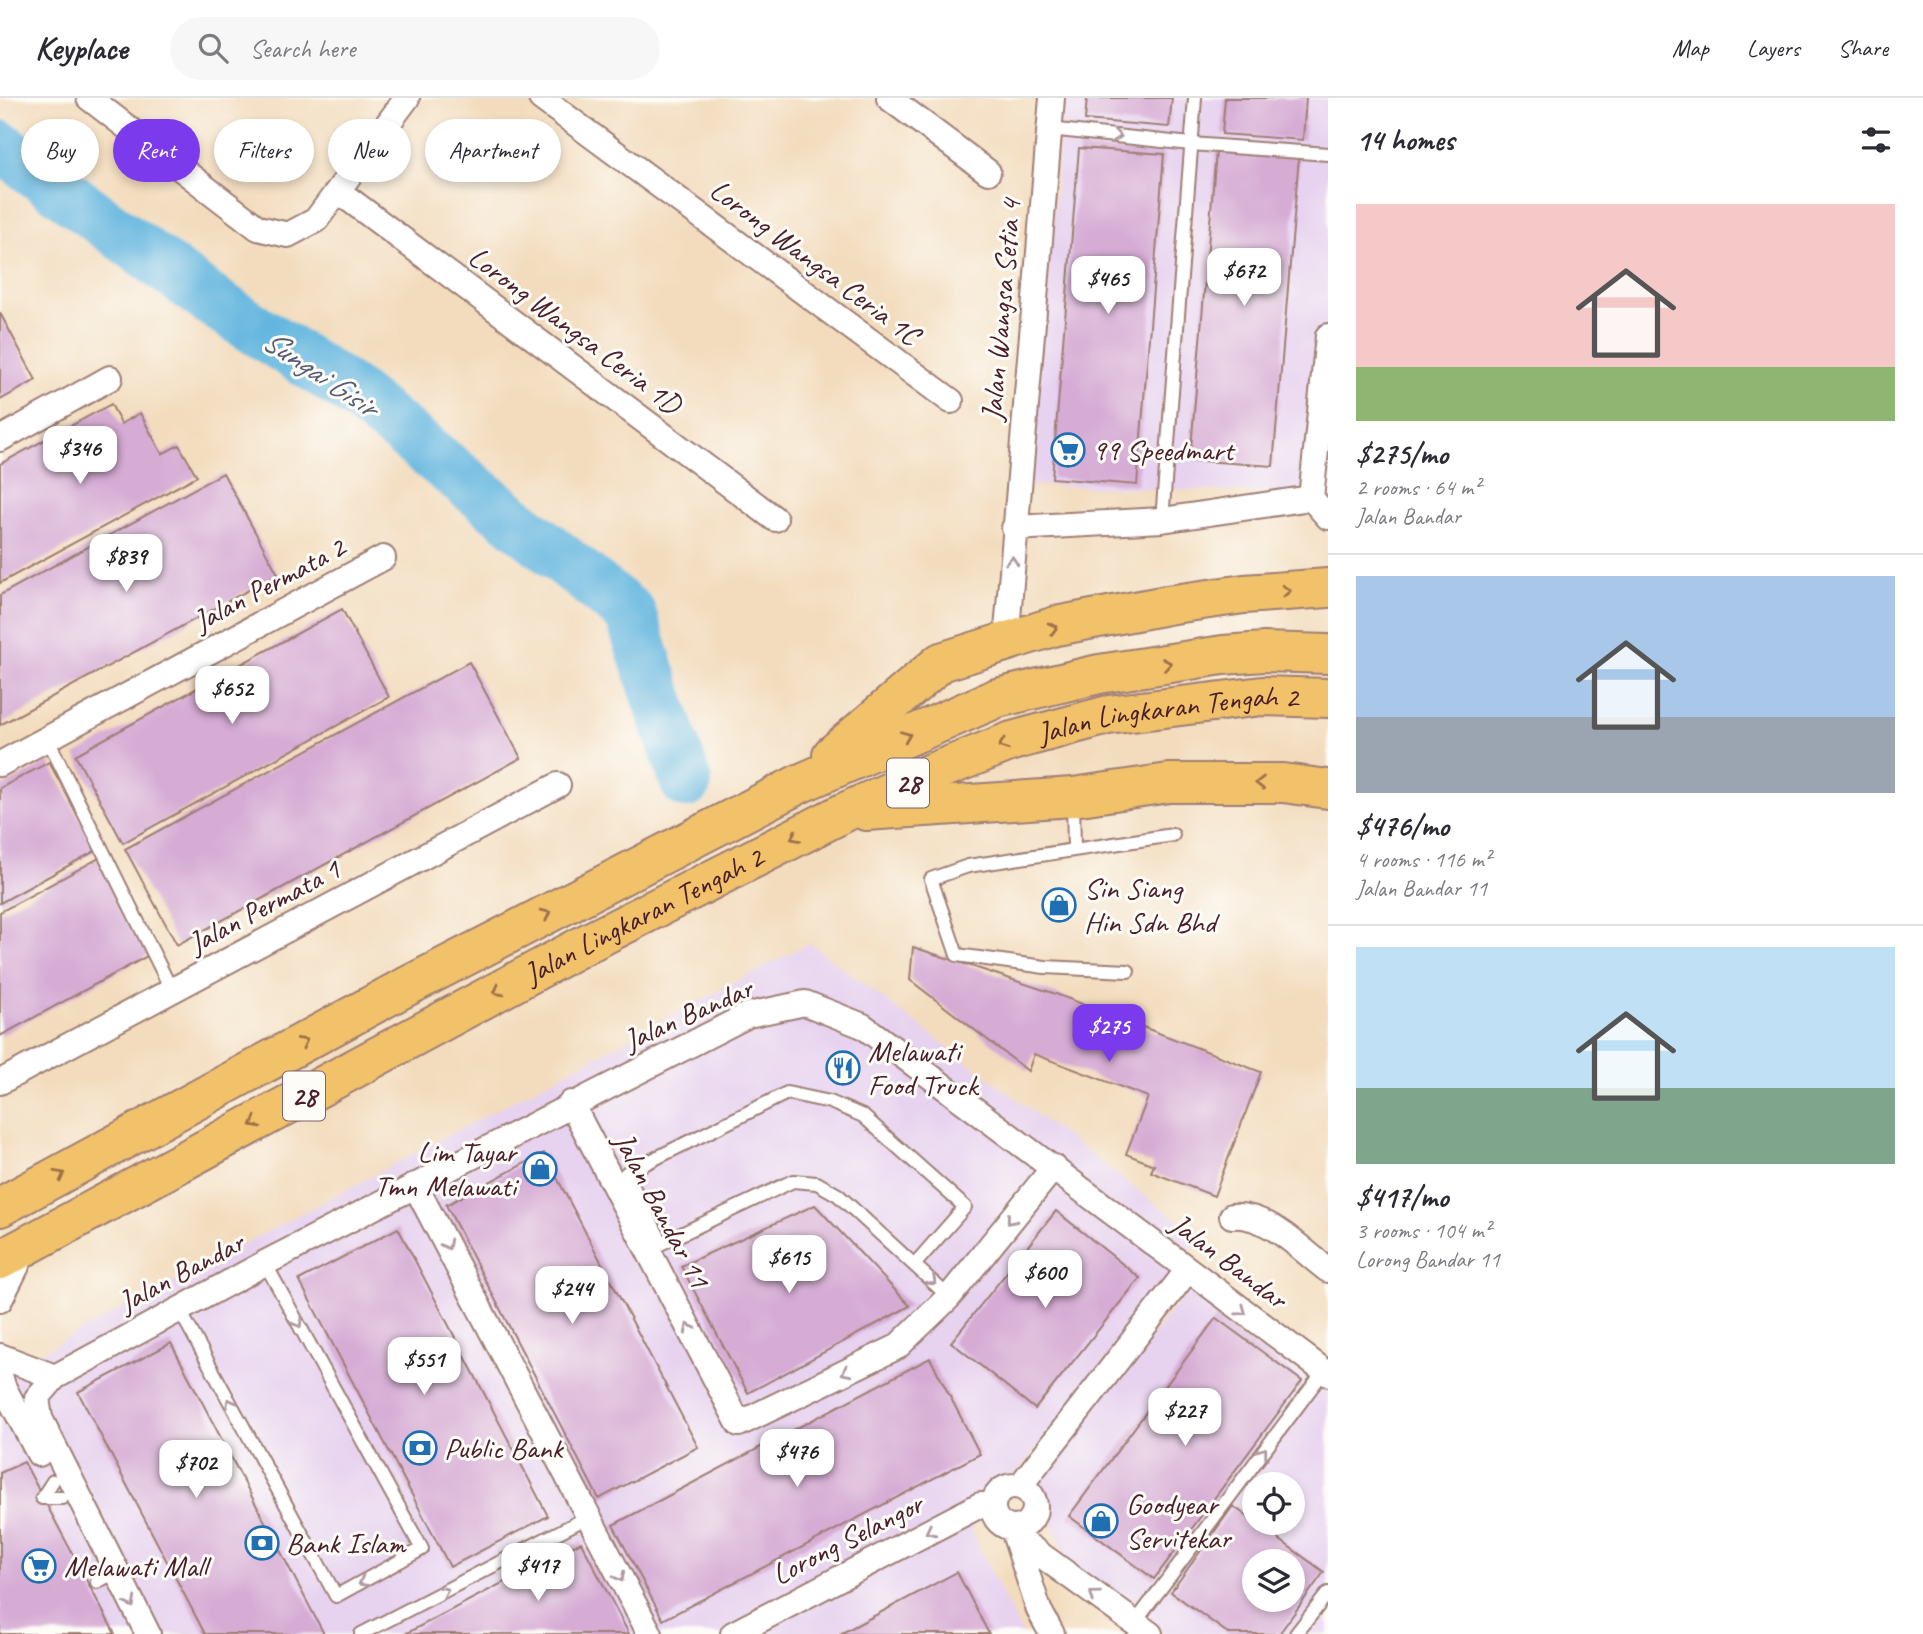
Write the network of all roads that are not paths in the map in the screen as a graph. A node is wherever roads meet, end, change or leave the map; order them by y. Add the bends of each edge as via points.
1 (89, 98) edge
2 (407, 98) edge
3 (541, 98) edge
4 (888, 98) edge
5 (1052, 98) edge
6 (1195, 98) edge
7 (1049, 129) junction
8 (1191, 144) junction
9 (1328, 154) edge
10 (988, 172) dead end
11 (338, 191) junction
12 (1328, 336) edge
13 (110, 378) dead end
14 (951, 401) dead end
15 (0, 439) edge
16 (1311, 498) junction
17 (1328, 517) edge
18 (775, 519) dead end
19 (1162, 520) junction
20 (1014, 528) junction
21 (383, 558) dead end
22 (1328, 588) edge
23 (1006, 642) junction
24 (1328, 654) edge
25 (1328, 698) edge
26 (47, 738) junction
27 (0, 764) edge
28 (799, 784) junction
29 (558, 785) dead end
30 (1328, 789) edge
31 (1073, 797) junction
32 (845, 812) junction
33 (1173, 835) dead end
34 (1074, 850) junction
35 (1128, 971) dead end
36 (172, 991) junction
37 (0, 1082) edge
38 (571, 1103) junction
39 (1054, 1167) junction
40 (415, 1185) junction
41 (0, 1207) edge
42 (1232, 1216) dead end
43 (655, 1247) junction
44 (14, 1252) edge
45 (265, 1263) junction
46 (914, 1265) junction
47 (1328, 1270) edge
48 (1187, 1271) junction
49 (949, 1297) junction
50 (0, 1300) edge
51 (179, 1309) junction
52 (0, 1356) edge
53 (1326, 1373) edge
54 (0, 1375) edge
55 (55, 1377) junction
56 (1020, 1486) junction
57 (992, 1505) junction
58 (588, 1517) junction
59 (1014, 1533) junction
60 (106, 1577) junction
61 (1328, 1593) edge
62 (1142, 1629) edge
63 (148, 1634) edge
64 (361, 1634) edge
65 (650, 1634) edge
66 (733, 1634) edge
67 (1052, 1634) edge
68 (1296, 1634) edge

1 - 11 street via 258,228 288,235 316,220
2 - 11 street
3 - 14 street, Lorong Wangsa Ceria 1C
4 - 10 street
5 - 7 street, Jalan Wangsa Setia 4
6 - 8 lane
7 -> 8 lane
7 - 20 street, Jalan Wangsa Setia 4
8 - 9 lane
8 - 19 lane
11 - 18 street, Lorong Wangsa Ceria 1D
12 - 16 street
13 - 15 street
16 - 17 street
16 - 19 street
19 - 20 street
23 -> 20 street, Jalan Wangsa Setia 4
21 - 26 street, Jalan Permata 2
23 -> 22 highway via 1056,626 1167,605
23 - 28 highway via 942,662
28 -> 24 highway, Jalan Lingkaran Tengah 2 / 28 via 997,698 1099,674 1223,655
25 -> 32 highway, Jalan Lingkaran Tengah 2 / 28 via 1262,696 1108,715 1024,738
26 - 27 street, Jalan Permata 2
26 - 36 lane
41 -> 28 highway, Jalan Lingkaran Tengah 2 / 28 via 398,991
29 - 36 street, Jalan Permata 1
30 -> 31 highway via 1283,783 1170,783
31 - 32 highway
31 - 34 lane
32 -> 44 highway, Jalan Lingkaran Tengah 2 / 28 via 580,947
33 - 34 lane
34 - 35 lane via 968,866 931,879 957,955 1045,967
36 - 37 street, Jalan Permata 1
38 - 39 street, Jalan Bandar via 748,1015 805,1003 863,1026
38 - 40 street, Jalan Bandar
38 - 43 street, Jalan Bandar 11
39 - 48 street, Jalan Bandar
39 -> 49 street, Jalan Bandar 11
40 - 45 street, Jalan Bandar
40 -> 58 street
42 - 47 street via 1245,1214 1266,1223
43 - 46 lane via 793,1181 817,1183 838,1195
43 - 46 lane via 626,1173 787,1093 830,1102 863,1116 965,1207
49 -> 43 street, Jalan Bandar 11 via 897,1347 739,1424
44 - 50 street
45 - 51 street, Jalan Bandar
45 -> 51 lane via 422,1549 337,1596
46 -> 49 lane
48 -> 53 street, Jalan Bandar
48 - 56 street, Lorong Selangor
51 - 55 street, Jalan Bandar
52 - 55 street
62 -> 53 lane
54 - 60 street
55 - 60 street, Jalan Bandar via 37,1398 40,1418
56 - 57 street, Lorong Selangor via 1003,1488
56 - 59 street via 1033,1496 1035,1510 1029,1522
57 - 59 street via 1000,1523
57 -> 66 street, Lorong Selangor via 980,1505
64 -> 58 lane
58 -> 65 street
62 -> 59 street
59 - 67 street via 1039,1610
60 -> 63 street
61 - 68 lane

